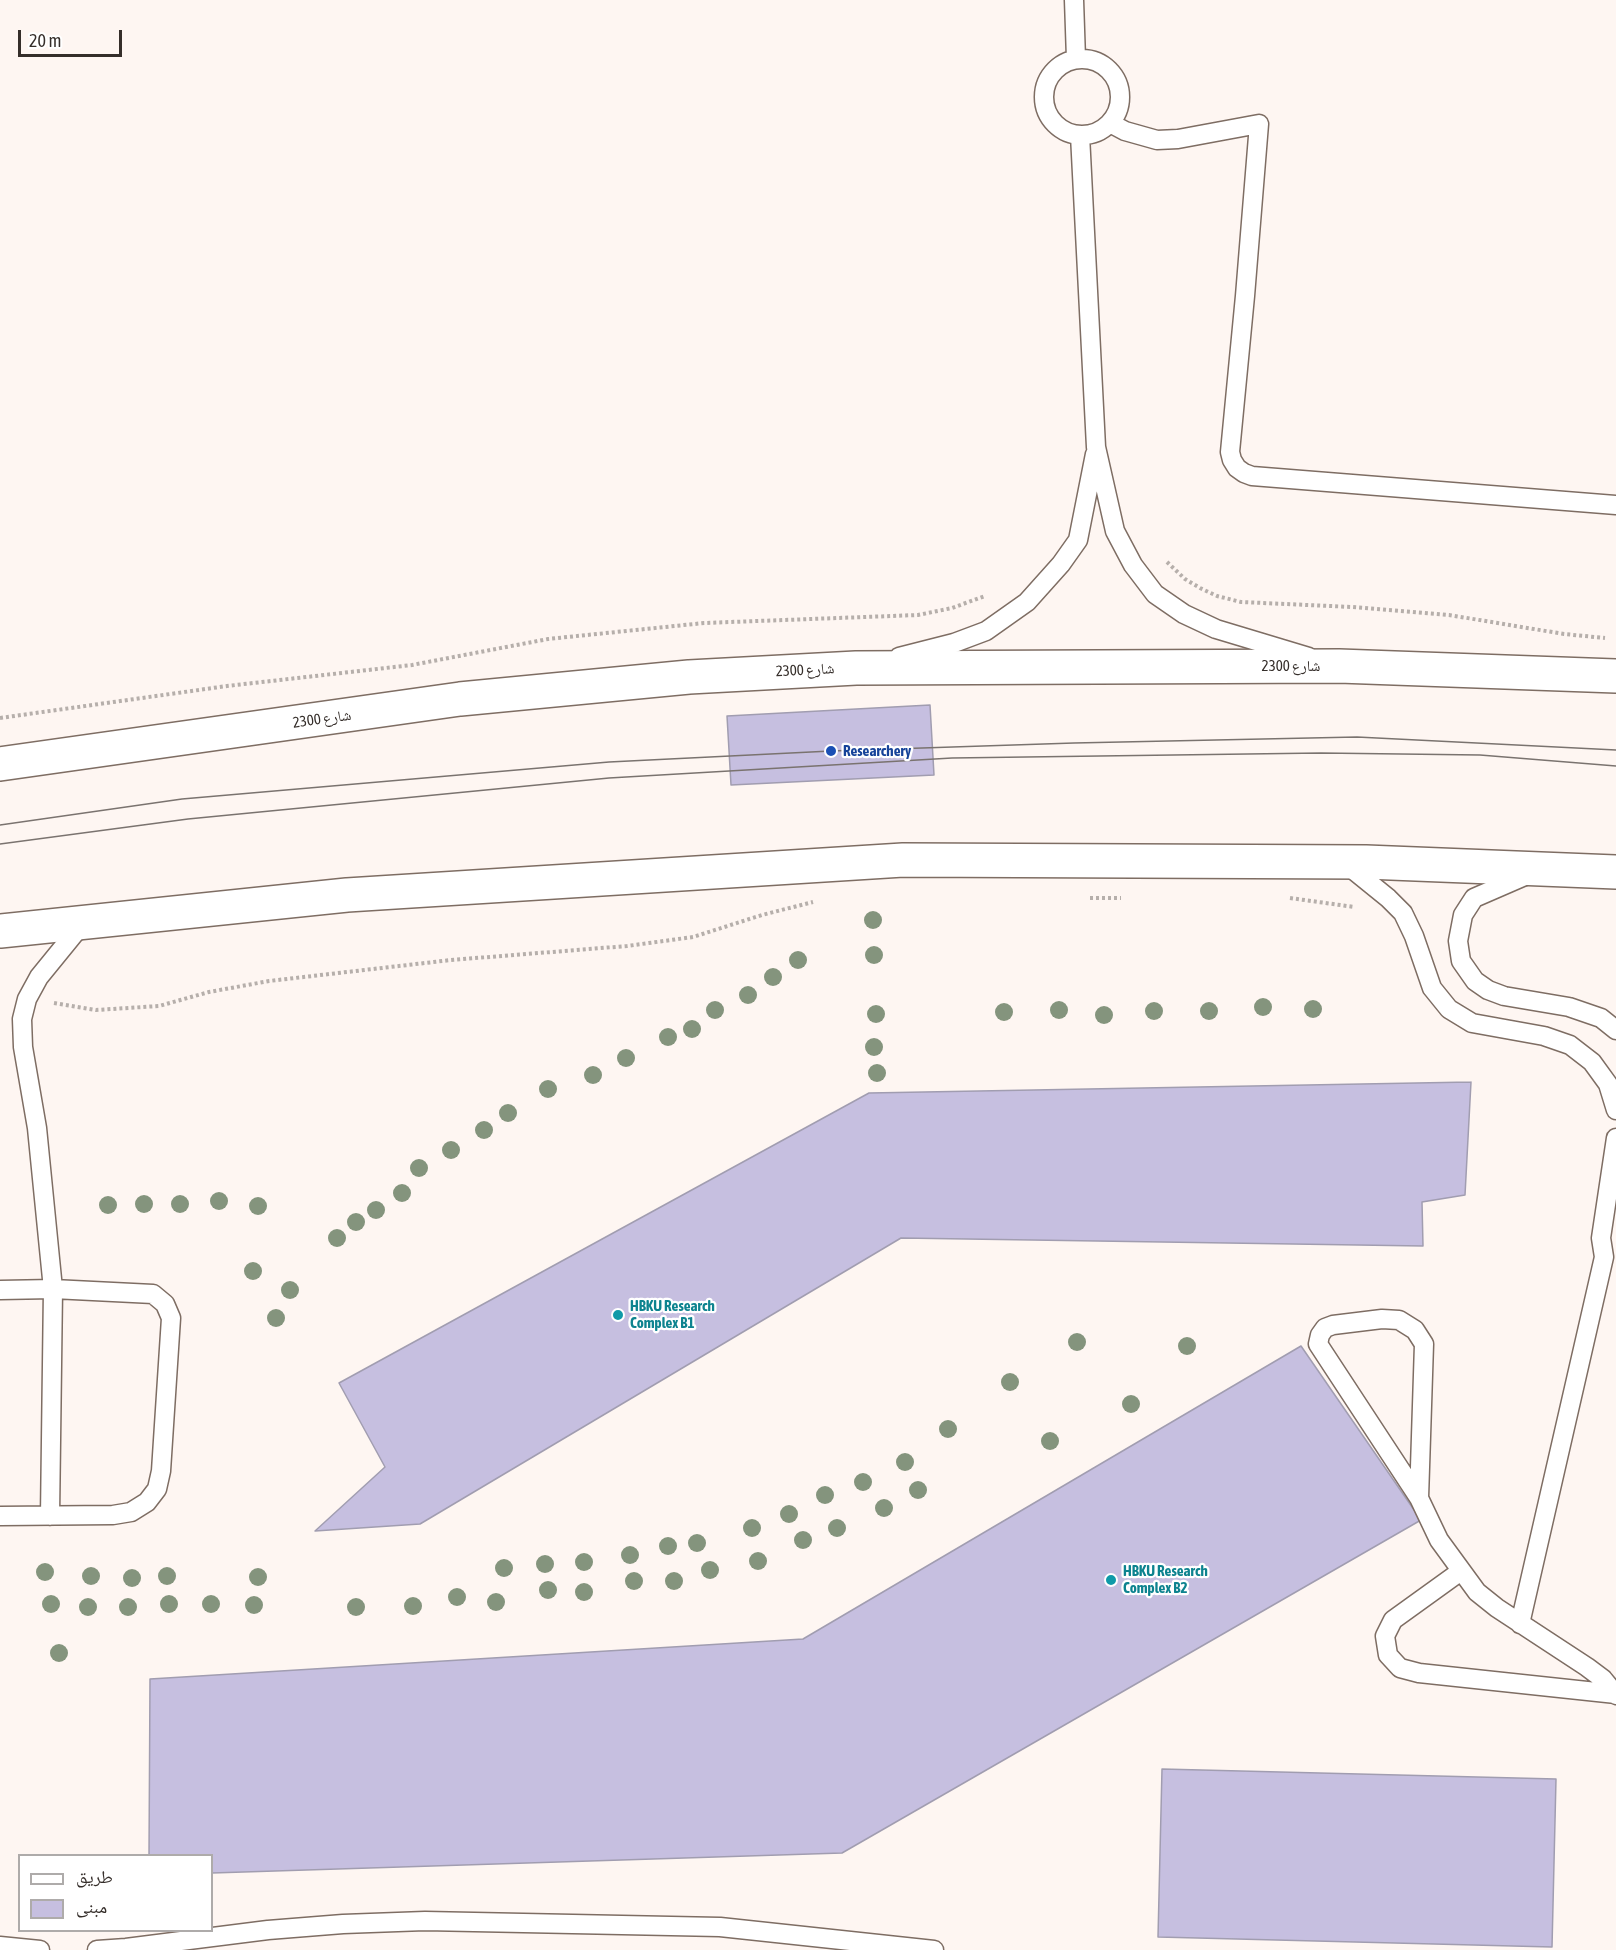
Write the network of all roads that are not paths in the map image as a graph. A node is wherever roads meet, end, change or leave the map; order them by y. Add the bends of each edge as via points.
1 (1074, 0) edge
2 (1076, 59) junction
3 (1110, 123) junction
4 (1080, 135) junction
5 (1096, 447) junction
6 (1616, 505) edge
7 (1339, 666) junction
8 (856, 668) junction
9 (1616, 676) edge
10 (0, 764) edge
11 (1345, 862) junction
12 (1545, 869) junction
13 (1616, 872) edge
14 (83, 923) junction
15 (0, 931) edge
16 (1616, 1030) edge
17 (1616, 1110) edge
18 (1616, 1138) edge
19 (1616, 1240) edge
20 (1604, 1257) junction
21 (53, 1289) junction
22 (0, 1290) edge
23 (1419, 1498) junction
24 (0, 1515) edge
25 (50, 1516) junction
26 (1461, 1571) junction
27 (1520, 1624) junction
28 (1616, 1694) edge
29 (0, 1946) edge
30 (40, 1950) edge
31 (97, 1950) edge
32 (934, 1950) edge

1 - 2 lane
2 - 3 lane via 1105,66 1115,77 1120,93 1118,109
2 - 4 lane via 1052,73 1045,85 1044,99 1055,124
3 - 4 lane via 1097,132
3 - 6 lane via 1157,140 1259,124 1230,452 1237,468 1252,476
4 - 5 lane
5 - 7 lane via 1115,531 1133,565 1155,594 1216,629
5 - 8 lane via 1078,540 1027,602 986,631
7 - 8 street, شارع 2300
7 - 9 street, شارع 2300
8 - 10 street, شارع 2300 via 689,677 460,699
11 - 12 street
11 - 14 street via 903,860 347,895
11 - 17 lane via 1402,913 1432,988 1449,1009 1472,1023 1544,1036 1570,1045 1592,1062 1608,1084
12 - 13 street
12 - 16 lane via 1474,898 1463,915 1458,941 1461,961 1475,981 1488,990 1569,1007 1601,1018
14 - 15 street
14 - 21 lane via 39,977 21,1019 37,1128
18 - 20 lane via 1601,1238
19 - 20 lane
20 - 27 lane
21 - 22 lane
21 - 25 lane
21 - 25 lane via 153,1294 165,1304 171,1318 157,1489 147,1502 131,1512
23 - 23 lane via 1424,1344 1415,1329 1400,1320 1382,1318 1325,1328 1318,1344 1322,1352
23 - 26 lane via 1439,1540
24 - 25 lane
26 - 27 lane via 1477,1592
26 - 28 lane via 1393,1620 1385,1636 1388,1655 1400,1668
27 - 28 lane via 1587,1667
29 - 30 lane
31 - 32 lane via 268,1930 425,1921 720,1927

